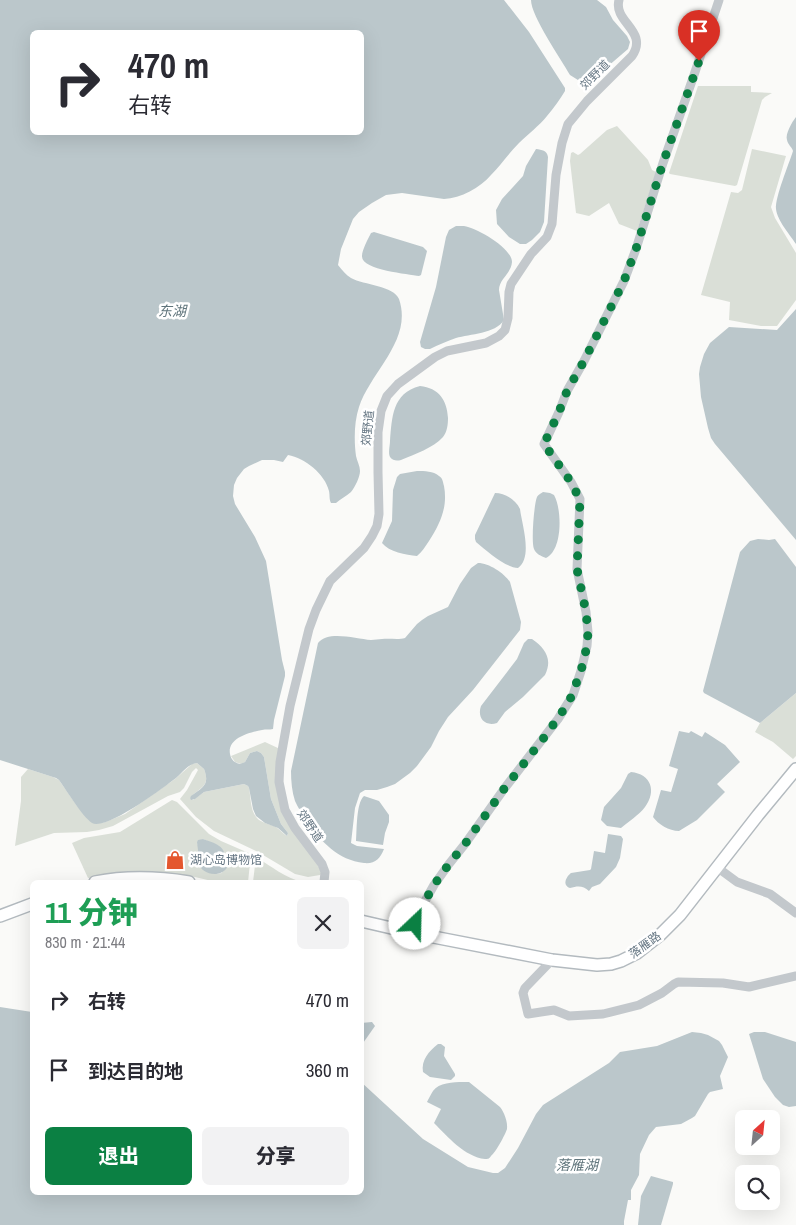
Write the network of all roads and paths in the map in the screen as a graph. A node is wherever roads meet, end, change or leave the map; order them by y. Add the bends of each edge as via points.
1 (619, 0) edge
2 (719, 0) edge
3 (796, 769) edge
4 (718, 868) junction
5 (112, 880) edge
6 (168, 880) edge
7 (324, 880) edge
8 (30, 905) edge
9 (796, 913) edge
10 (0, 916) edge
11 (364, 922) edge
12 (414, 933) junction
13 (552, 960) junction
14 (796, 976) edge

1 - 7 street, 郊野道 via 620,12 636,38 636,49 568,124 556,175 552,224 547,237 511,284 505,330 486,343 447,350 435,357 398,384 387,396 381,411 378,522 364,548 330,581 316,610 290,706 280,762 279,782 285,810 322,864
2 - 12 street via 624,281 567,391 544,444 580,500 577,569 588,632 581,671 558,719 434,885 417,916
3 - 4 street, 落雁路
4 - 9 street via 737,882 770,894
4 - 13 street, 落雁路 via 670,926 628,958 604,965
5 - 6 street
8 - 10 street
11 - 12 street, 落雁路
12 - 13 street, 落雁路
13 - 14 street via 525,988 528,1014 554,1010 569,1016 603,1014 639,1005 678,982 749,987

